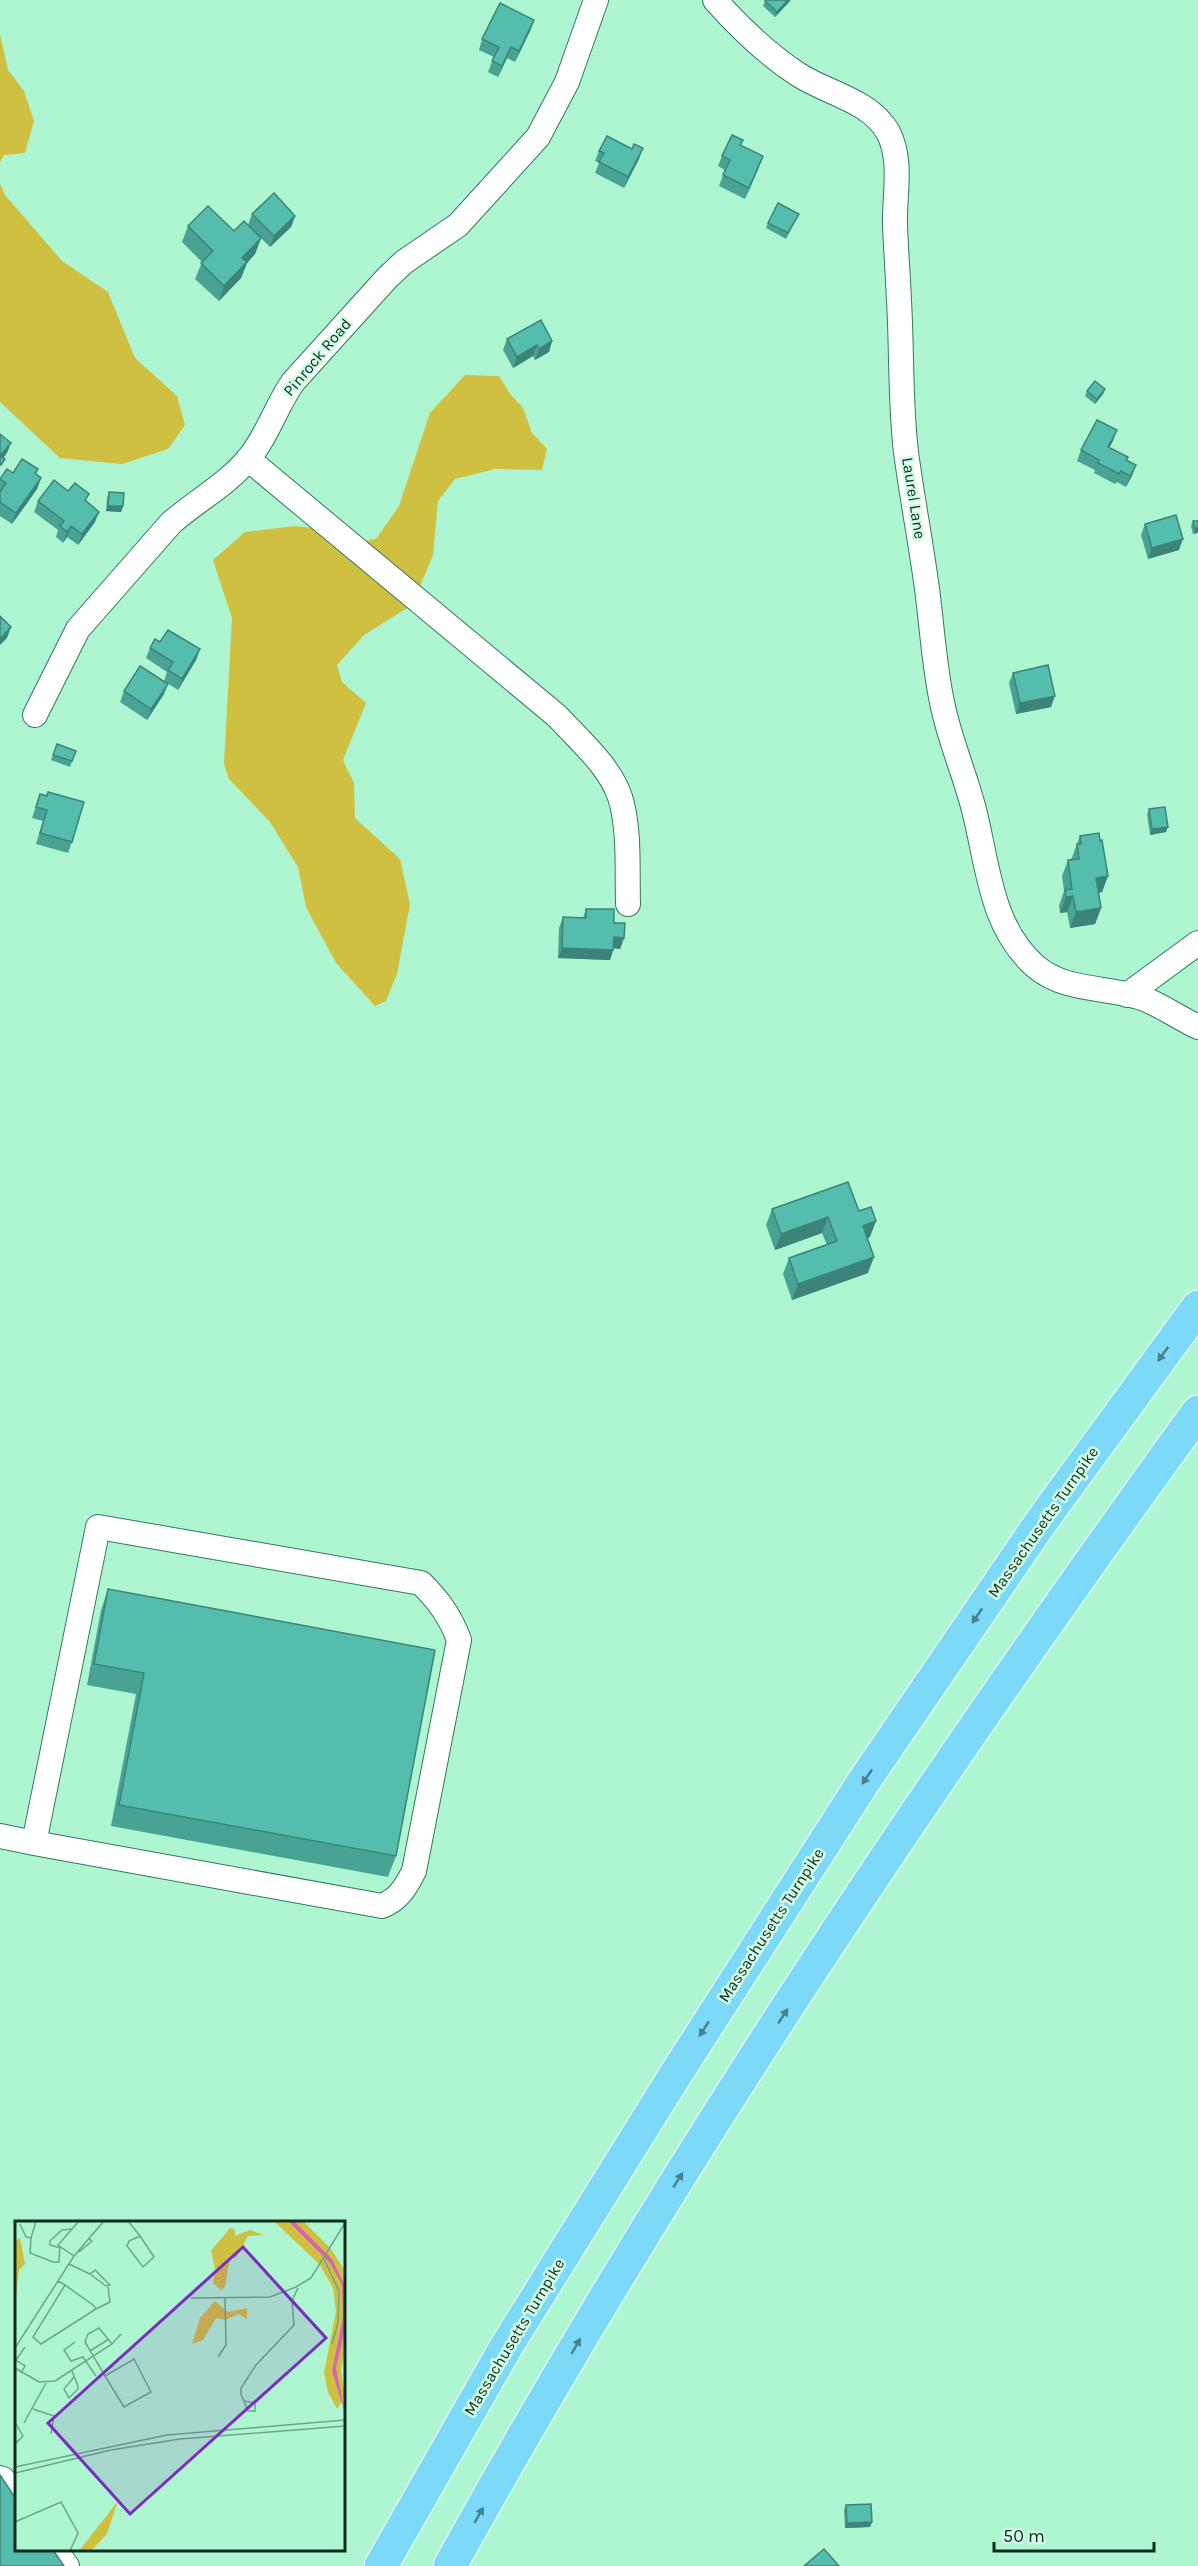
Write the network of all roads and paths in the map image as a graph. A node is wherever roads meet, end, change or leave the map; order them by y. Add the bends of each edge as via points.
1 (596, 0) edge
2 (715, 0) edge
3 (248, 459) junction
4 (35, 715) dead end
5 (628, 904) dead end
6 (1198, 943) edge
7 (1127, 995) junction
8 (1198, 1027) edge
9 (1198, 1307) edge
10 (1198, 1412) edge
11 (0, 1836) edge
12 (34, 1843) junction
13 (0, 2478) edge
14 (15, 2496) edge
15 (56, 2551) edge
16 (67, 2566) edge
17 (381, 2566) edge
18 (450, 2566) edge

1 - 3 street, Pinrock Road via 567,82 538,136 458,225 404,262 330,340 282,397
2 - 7 street, Laurel Lane via 788,67 874,114 893,144 906,450 942,703 974,811 995,903 1008,934 1038,969 1065,983
3 - 4 street, Pinrock Road via 224,484 171,523 86,617 69,642
3 - 5 street via 557,716 600,762 620,797 626,836
6 - 7 street
7 - 8 street, Laurel Lane via 1142,998
9 -> 17 highway, Massachusetts Turnpike via 1041,1522 864,1781 512,2337
18 -> 10 highway via 610,2289 729,2099 982,1715
11 - 12 street
12 - 12 street via 382,1906 394,1901 406,1888 419,1848 459,1640 449,1616 421,1583 98,1527
13 - 14 street
15 - 16 street

